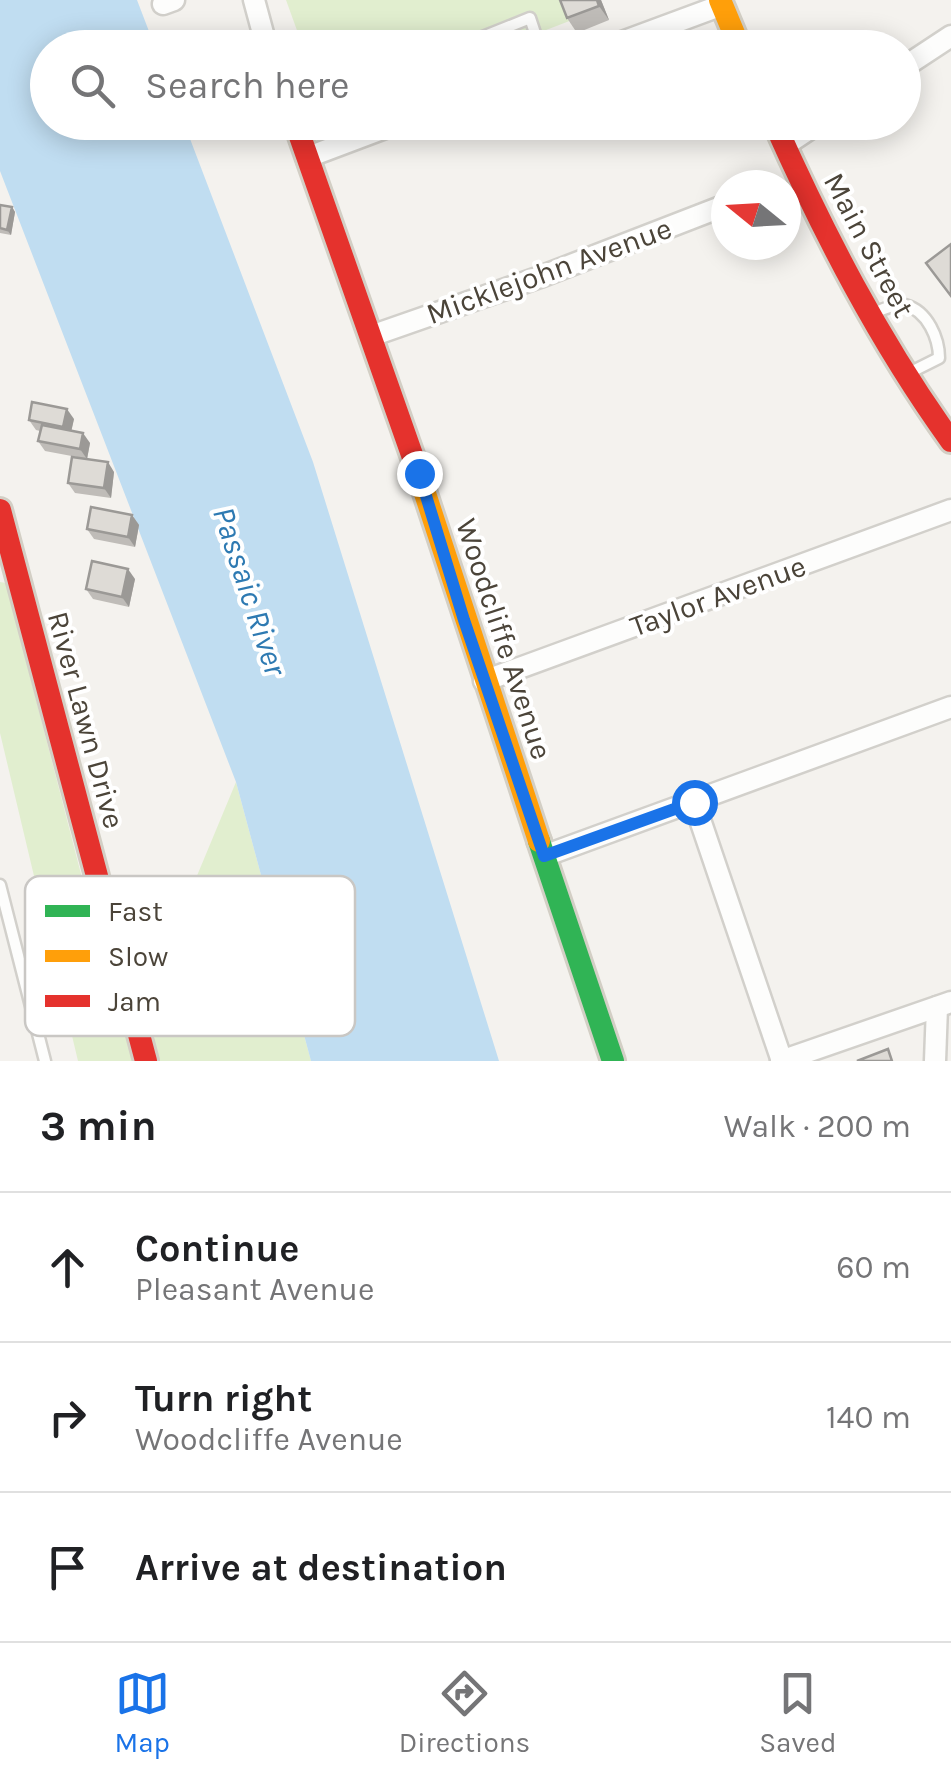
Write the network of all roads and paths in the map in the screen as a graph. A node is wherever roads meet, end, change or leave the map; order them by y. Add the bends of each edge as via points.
1 (254, 0) edge
2 (721, 2) edge
3 (262, 30) edge
4 (500, 30) edge
5 (534, 30) edge
6 (651, 30) edge
7 (733, 30) edge
8 (951, 36) edge
9 (921, 56) edge
10 (302, 140) edge
11 (352, 140) edge
12 (782, 140) edge
13 (793, 140) edge
14 (784, 146) junction
15 (308, 156) junction
16 (787, 170) edge
17 (801, 201) edge
18 (711, 211) edge
19 (870, 314) junction
20 (371, 336) junction
21 (906, 374) junction
22 (951, 441) edge
23 (0, 510) edge
24 (951, 510) edge
25 (484, 680) junction
26 (951, 707) edge
27 (694, 802) junction
28 (544, 856) junction
29 (97, 876) edge
30 (0, 884) edge
31 (25, 982) edge
32 (944, 1005) edge
33 (39, 1036) edge
34 (139, 1036) edge
35 (45, 1061) edge
36 (146, 1061) edge
37 (613, 1061) edge
38 (782, 1061) edge
39 (934, 1061) edge

1 - 3 street
2 - 6 street
2 - 7 street
4 - 5 lane via 530,18
8 - 9 street
10 - 15 street, Woodcliffe Avenue
11 - 15 street
12 - 14 street, Main Street
13 - 14 street
14 - 16 street, Main Street
15 - 20 street, Woodcliffe Avenue
17 - 19 street, Main Street
18 - 20 street, Micklejohn Avenue
19 - 21 street, Main Street
19 - 21 lane via 906,305 940,340 940,358
20 - 25 street, Woodcliffe Avenue
21 - 22 street, Main Street
23 - 29 street, River Lawn Drive
24 - 25 street, Taylor Avenue
25 - 28 street, Woodcliffe Avenue
26 - 27 street
27 - 28 street
27 - 38 street
28 - 37 street, Woodcliffe Avenue
30 - 31 lane
32 - 38 street
32 - 39 street
33 - 35 lane
34 - 36 street, River Lawn Drive

